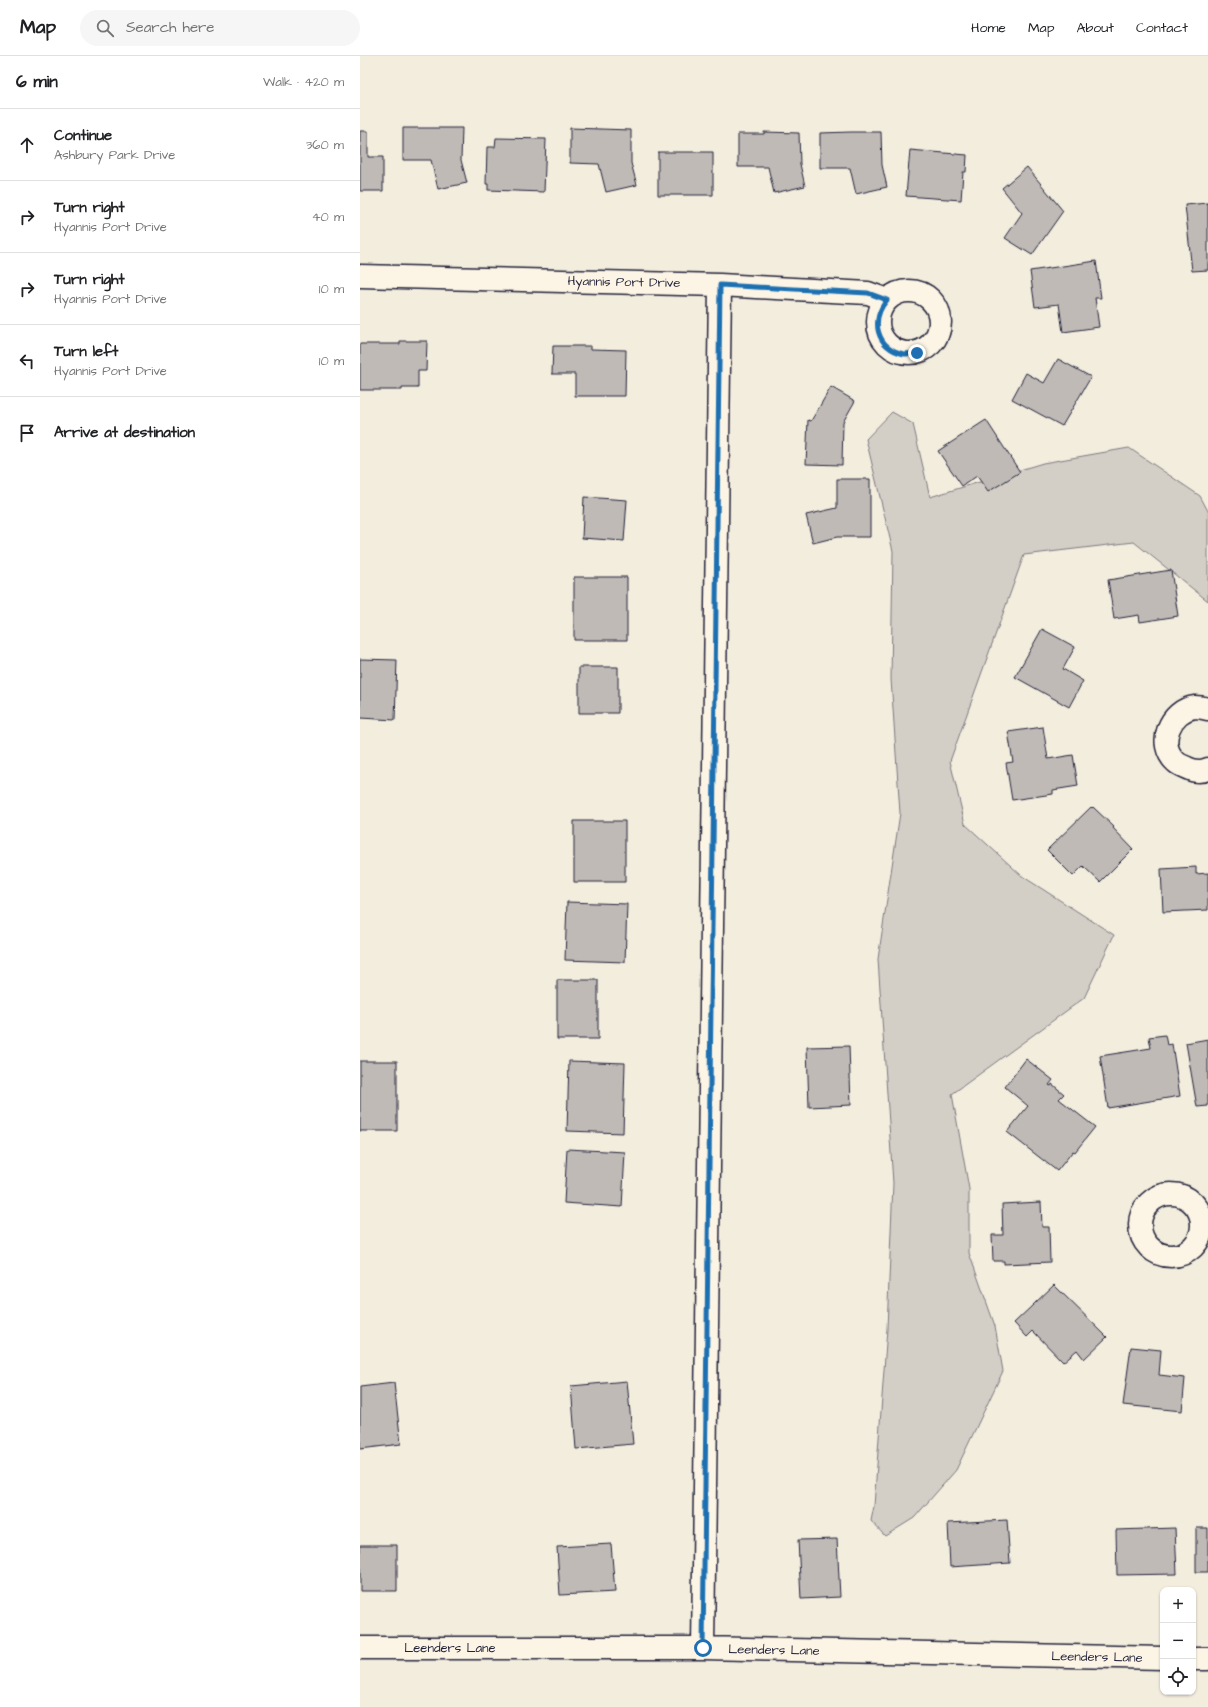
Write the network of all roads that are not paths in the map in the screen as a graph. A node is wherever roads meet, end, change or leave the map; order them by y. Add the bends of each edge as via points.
1 (360, 276) edge
2 (720, 285) junction
3 (887, 300) dead end
4 (1208, 709) edge
5 (1208, 769) edge
6 (360, 1648) edge
7 (703, 1648) junction
8 (1160, 1658) edge
9 (1196, 1659) edge
10 (1208, 1659) edge

1 - 2 street, Hyannis Port Drive
2 - 3 street, Hyannis Port Drive via 868,293
2 - 7 street
4 - 5 street via 1195,707 1179,713 1169,725 1166,736 1167,746 1177,763 1193,770
6 - 7 street, Leenders Lane
7 - 8 street, Leenders Lane
9 - 10 street

